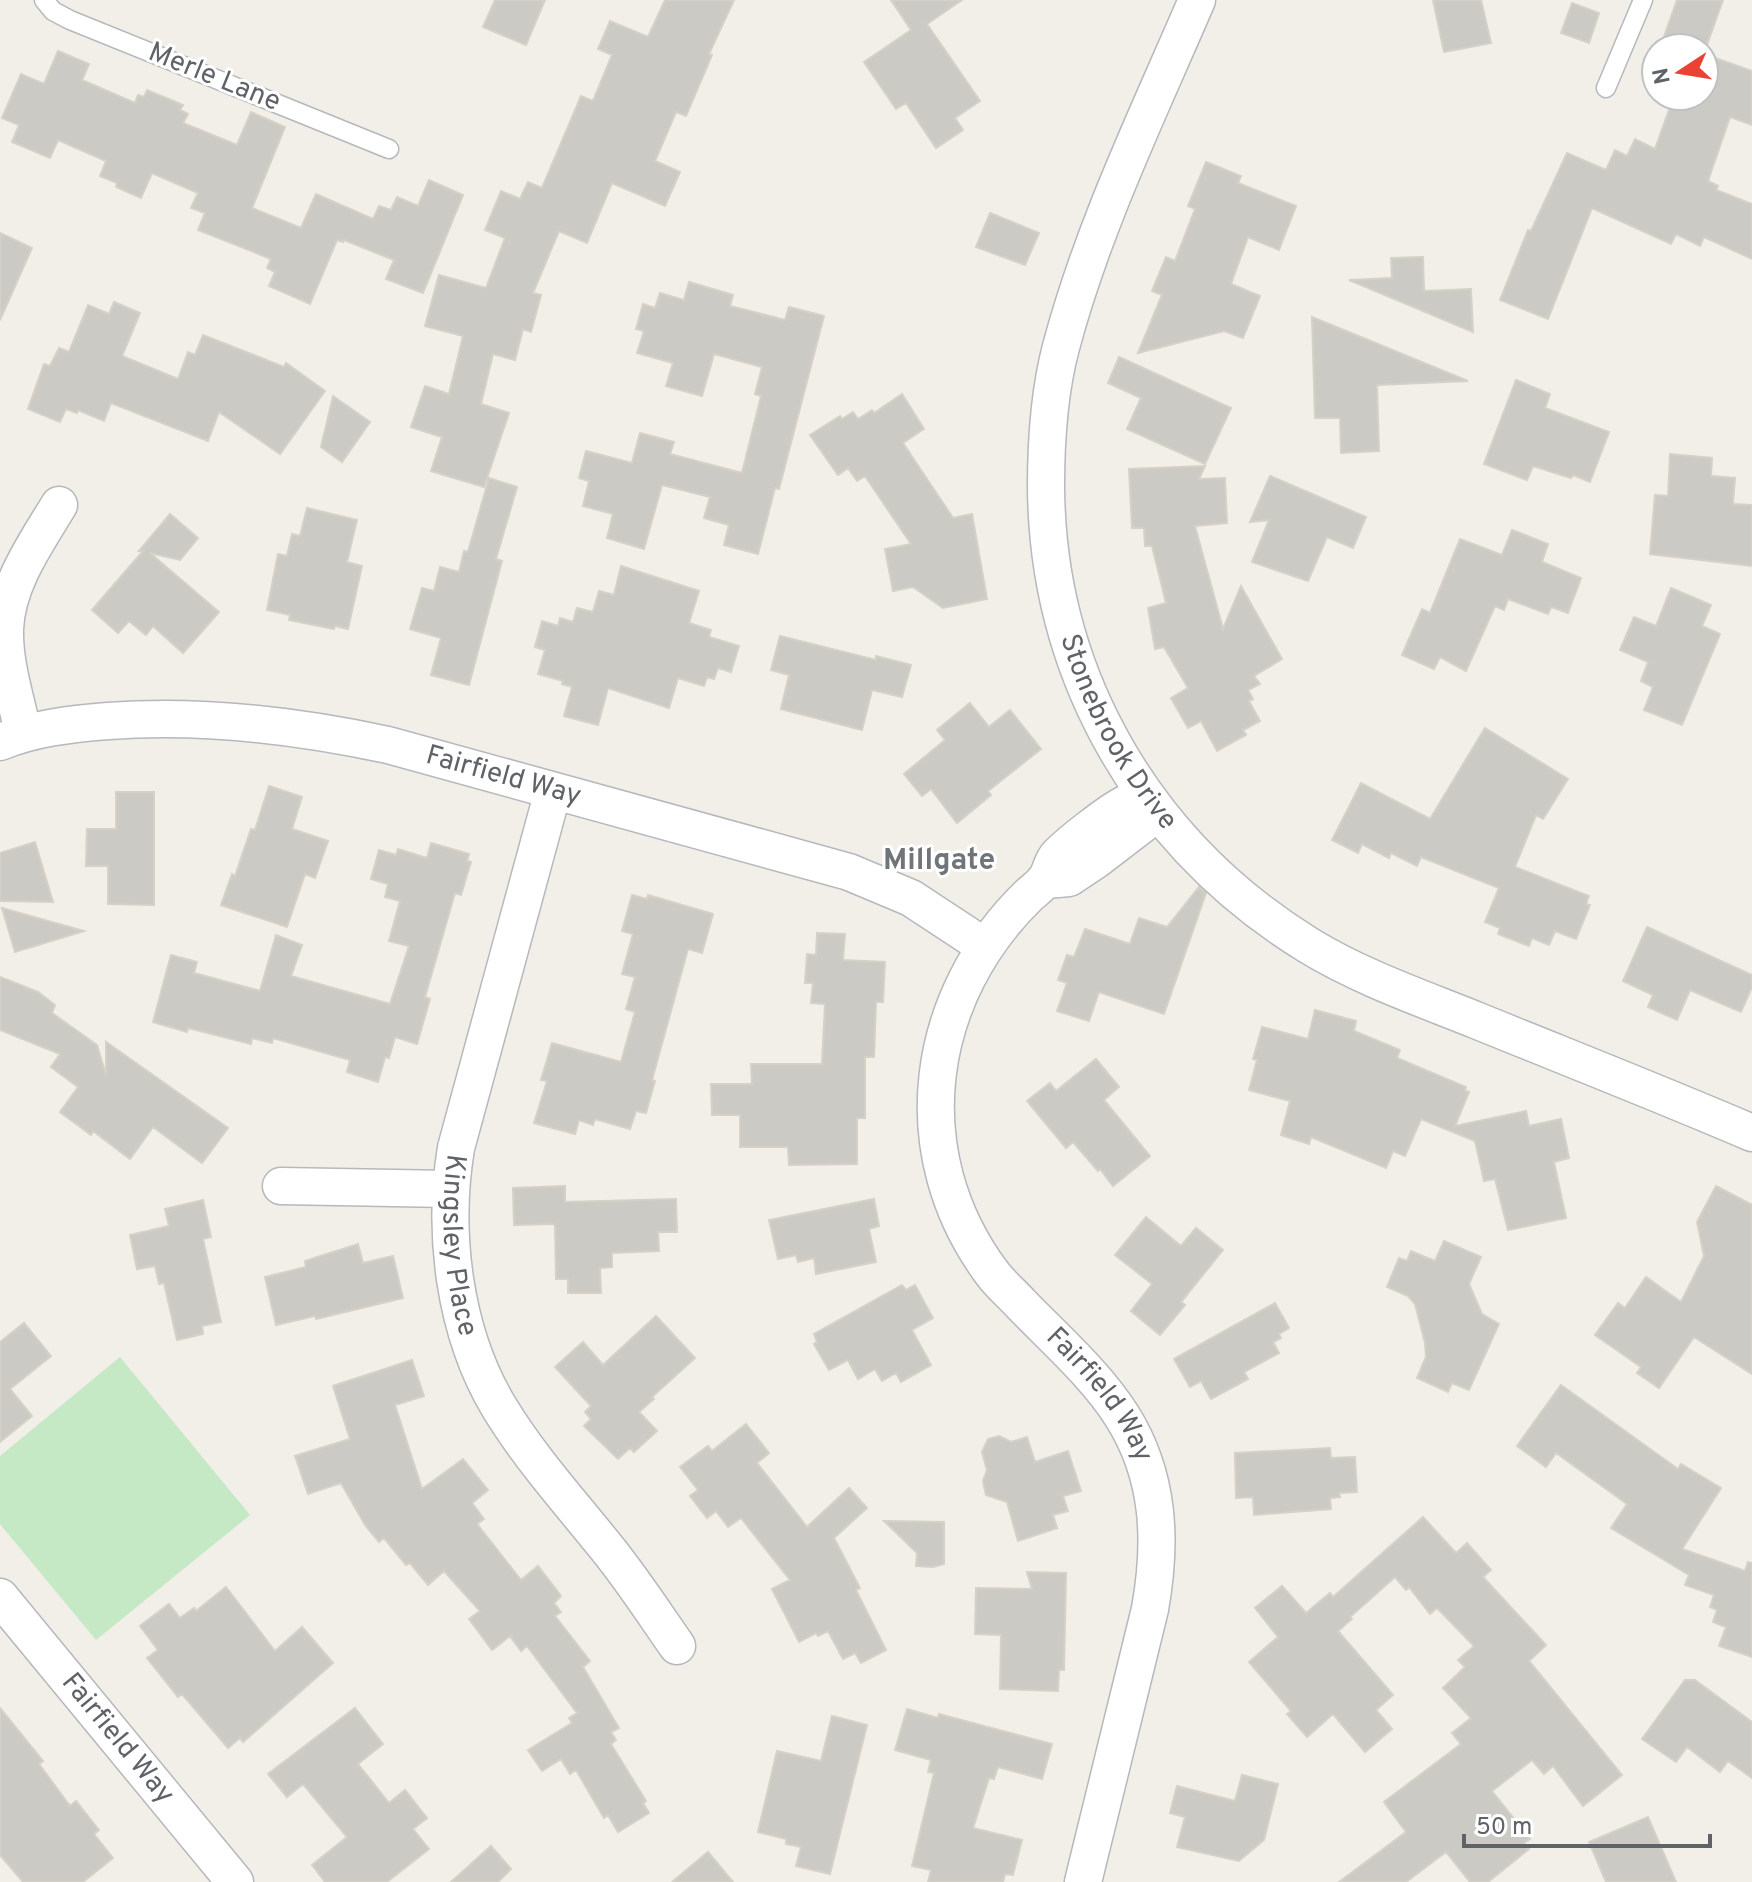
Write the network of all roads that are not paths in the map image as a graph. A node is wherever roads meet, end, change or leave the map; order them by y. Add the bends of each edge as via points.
1 (44, 0) edge
2 (1197, 0) edge
3 (1643, 0) edge
4 (1606, 88) dead end
5 (389, 149) dead end
6 (59, 505) dead end
7 (12, 737) edge
8 (553, 791) junction
9 (1149, 802) junction
10 (984, 946) junction
11 (1752, 1133) edge
12 (281, 1186) dead end
13 (450, 1189) junction
14 (0, 1597) edge
15 (677, 1646) dead end
16 (235, 1882) edge
17 (1083, 1882) edge

1 - 5 lane, Merle Lane via 70,20
2 - 9 street, Stonebrook Drive via 1109,202 1061,347 1046,453 1053,570 1071,648 1091,703
3 - 4 lane
6 - 7 street via 30,551 13,590 5,628
7 - 8 street, Fairfield Way via 70,724 139,719 283,725 388,745
8 - 10 street, Fairfield Way via 870,879 930,909
8 - 13 street, Kingsley Place via 470,1091
9 - 10 street, Fairfield Way via 1143,824 1069,878 1046,880
9 - 11 street, Stonebrook Drive via 1216,877 1312,947 1421,998
10 - 17 street, Fairfield Way via 953,1005 941,1047 938,1144 951,1195 993,1274 1122,1416 1143,1458 1158,1530 1150,1609
12 - 13 street
13 - 15 street, Kingsley Place via 449,1227 460,1307 498,1405
14 - 16 street, Fairfield Way

